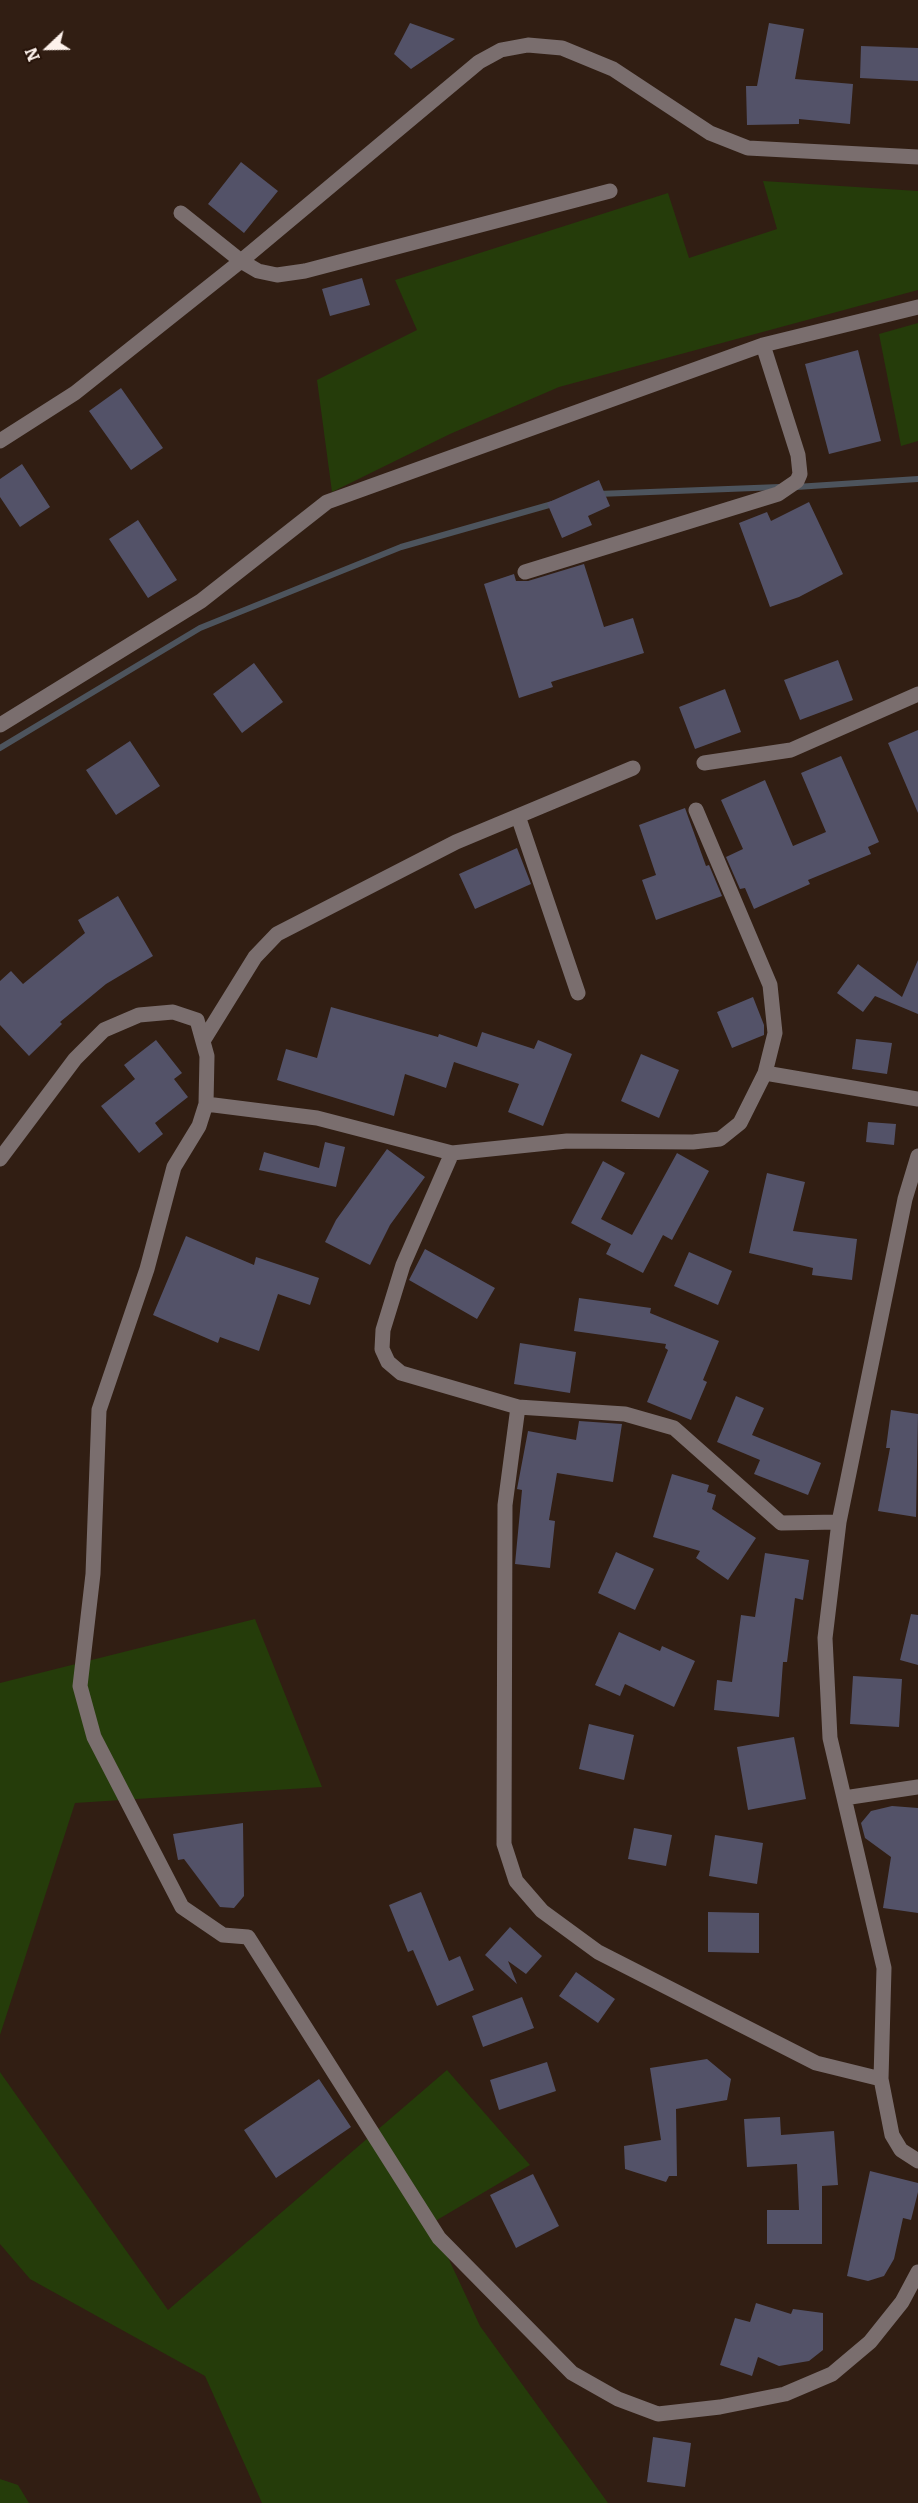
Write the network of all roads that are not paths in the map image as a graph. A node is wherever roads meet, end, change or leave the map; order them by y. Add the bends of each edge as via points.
1 (918, 157) edge
2 (610, 191) dead end
3 (181, 213) dead end
4 (241, 261) junction
5 (918, 307) edge
6 (763, 345) junction
7 (0, 441) edge
8 (525, 572) dead end
9 (918, 694) edge
10 (0, 725) edge
11 (704, 763) dead end
12 (633, 768) dead end
13 (696, 810) dead end
14 (518, 816) junction
15 (578, 993) dead end
16 (203, 1041) junction
17 (765, 1072) junction
18 (918, 1099) edge
19 (206, 1104) junction
20 (452, 1153) junction
21 (918, 1156) edge
22 (0, 1159) edge
23 (518, 1407) junction
24 (839, 1522) junction
25 (918, 1787) edge
26 (844, 1798) junction
27 (881, 2079) junction
28 (918, 2161) edge
29 (918, 2272) edge

1 - 4 street via 748,148 710,133 613,69 562,48 528,45 501,50 479,62
2 - 4 street via 305,271 277,275 258,271
3 - 4 street
4 - 7 street via 75,393
5 - 6 street
6 - 8 street via 798,455 800,474 796,481 778,494
6 - 10 street via 327,502 201,601
9 - 11 street via 791,750
12 - 14 street
13 - 17 street via 770,985 775,1034
14 - 15 street
14 - 16 street via 456,842 277,934 255,957
16 - 19 street via 207,1056
16 - 22 street via 197,1020 173,1012 139,1015 104,1030 75,1059
17 - 18 street
17 - 20 street via 740,1124 720,1139 567,1141
19 - 20 street via 316,1118
19 - 29 street via 199,1126 174,1167 147,1269 99,1410 93,1574 80,1686 94,1737 182,1907 223,1935 248,1937 439,2238 572,2373 618,2399 658,2414 785,2394 832,2374 870,2342 902,2302
20 - 23 street via 403,1265 383,1330 382,1349 388,1362 401,1373
21 - 24 street via 905,1199
23 - 24 street via 625,1414 674,1428 781,1523
23 - 27 street via 505,1505 504,1844 516,1881 542,1911 598,1952 816,2063
24 - 26 street via 825,1638 830,1738
25 - 26 street
26 - 27 street via 884,1968
27 - 28 street via 892,2134 901,2150

